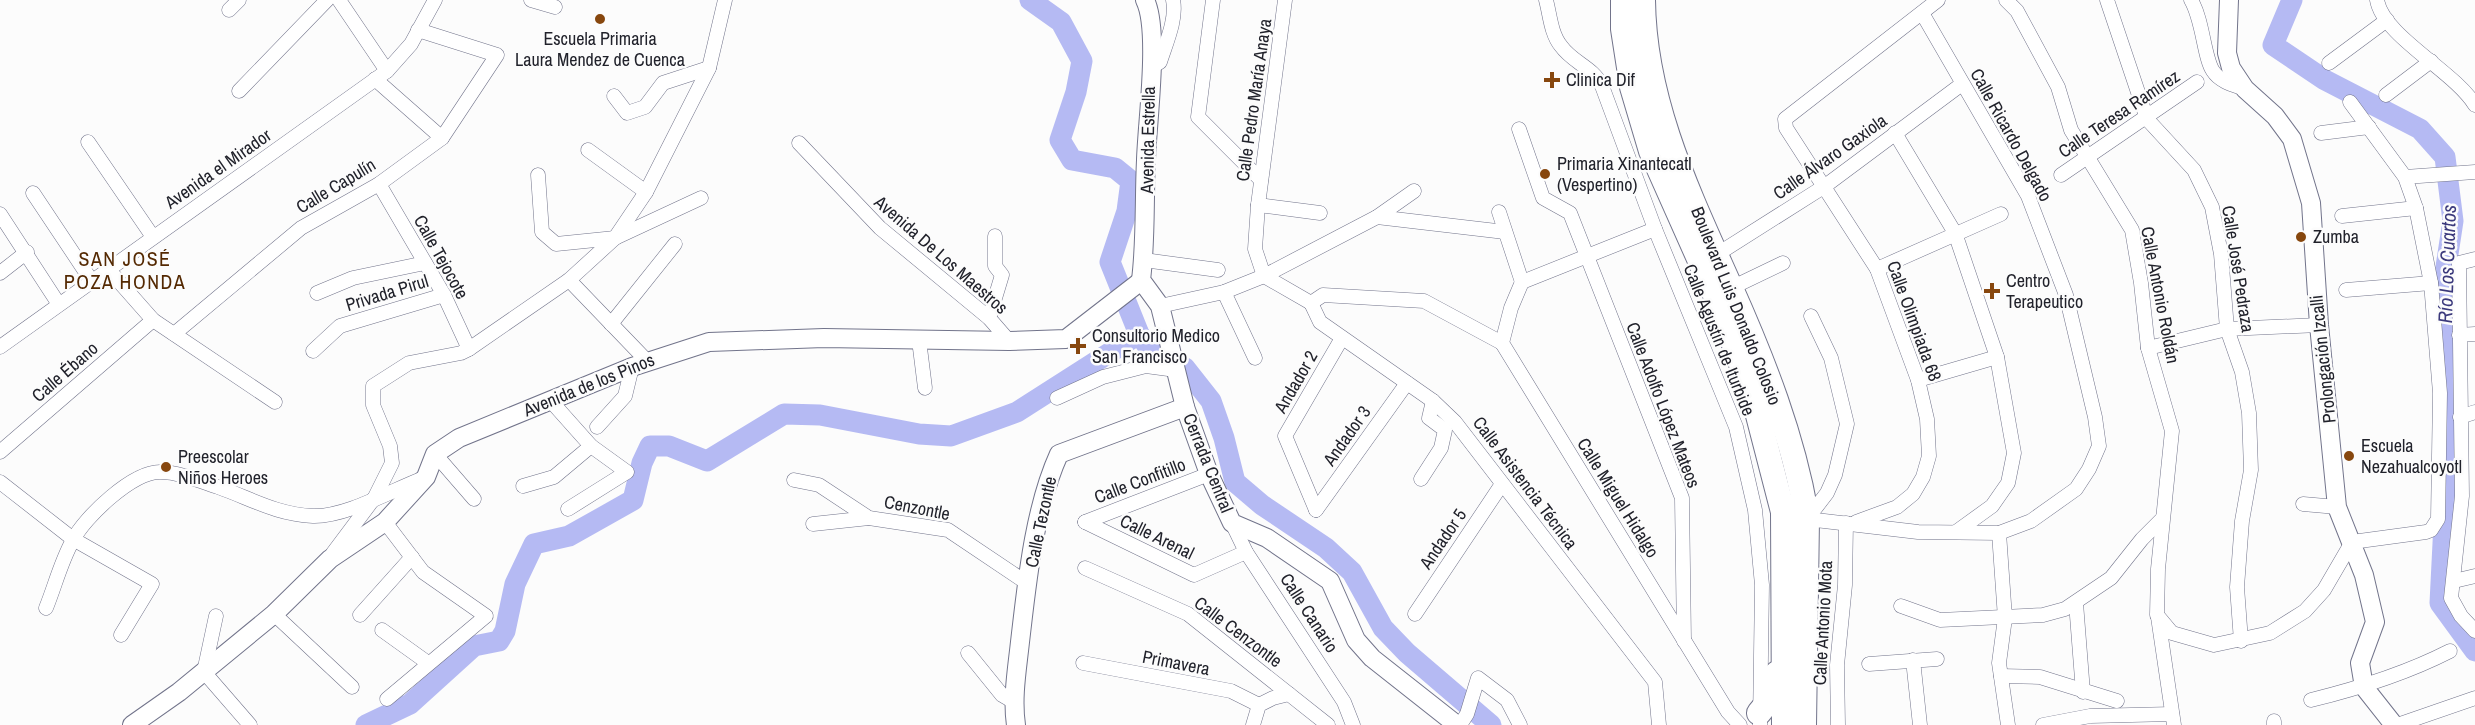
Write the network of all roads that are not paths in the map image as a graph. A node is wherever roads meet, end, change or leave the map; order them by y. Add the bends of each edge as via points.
1 (327, 0) edge
2 (339, 0) edge
3 (531, 0) edge
4 (1145, 0) edge
5 (1173, 0) edge
6 (1213, 0) edge
7 (1285, 0) edge
8 (1546, 0) edge
9 (1623, 0) edge
10 (1643, 0) edge
11 (1938, 0) edge
12 (2006, 0) edge
13 (2107, 0) edge
14 (2192, 0) edge
15 (2229, 0) edge
16 (2377, 0) edge
17 (725, 1) edge
18 (432, 2) edge
19 (555, 7) dead end
20 (1922, 13) junction
21 (2387, 20) junction
22 (418, 30) junction
23 (2432, 61) junction
24 (2329, 63) dead end
25 (709, 68) junction
26 (1150, 68) junction
27 (387, 70) junction
28 (375, 79) junction
29 (2197, 82) dead end
30 (1962, 84) junction
31 (2245, 89) junction
32 (239, 91) dead end
33 (2386, 95) dead end
34 (614, 96) dead end
35 (2350, 102) dead end
36 (2475, 105) edge
37 (2147, 119) junction
38 (2369, 128) junction
39 (1519, 129) dead end
40 (1895, 133) junction
41 (2321, 133) dead end
42 (442, 138) junction
43 (87, 142) dead end
44 (799, 143) dead end
45 (588, 150) dead end
46 (2087, 159) junction
47 (2471, 172) edge
48 (538, 175) dead end
49 (2061, 175) dead end
50 (2405, 177) junction
51 (1261, 180) junction
52 (1664, 180) junction
53 (379, 184) junction
54 (1825, 186) junction
55 (1641, 190) junction
56 (1414, 191) dead end
57 (646, 192) junction
58 (33, 193) dead end
59 (701, 198) dead end
60 (1258, 205) junction
61 (2416, 208) junction
62 (1499, 212) dead end
63 (1320, 213) dead end
64 (0, 214) edge
65 (2001, 214) dead end
66 (2342, 216) dead end
67 (1377, 217) junction
68 (1655, 229) junction
69 (1505, 232) junction
70 (1955, 233) junction
71 (995, 236) dead end
72 (153, 237) junction
73 (615, 238) junction
74 (675, 244) dead end
75 (27, 252) junction
76 (1586, 255) junction
77 (1716, 255) junction
78 (2475, 259) edge
79 (1144, 260) junction
80 (425, 263) junction
81 (1783, 263) dead end
82 (108, 269) junction
83 (1877, 269) junction
84 (1218, 270) dead end
85 (0, 273) edge
86 (1264, 276) junction
87 (91, 280) junction
88 (569, 280) junction
89 (1141, 281) junction
90 (1522, 282) junction
91 (2431, 283) junction
92 (1731, 288) junction
93 (2346, 290) dead end
94 (317, 292) dead end
95 (1224, 292) junction
96 (444, 295) junction
97 (58, 303) junction
98 (1311, 303) junction
99 (1160, 306) junction
100 (1811, 316) dead end
101 (989, 318) junction
102 (153, 320) junction
103 (611, 324) junction
104 (2319, 325) junction
105 (2227, 329) junction
106 (174, 334) junction
107 (2475, 334) edge
108 (2459, 335) junction
109 (1342, 339) junction
110 (919, 340) junction
111 (1009, 341) junction
112 (1502, 343) junction
113 (0, 347) edge
114 (2148, 348) junction
115 (469, 349) junction
116 (313, 351) dead end
117 (1997, 357) junction
118 (1255, 358) dead end
119 (639, 364) junction
120 (1176, 369) junction
121 (1918, 380) junction
122 (1407, 383) junction
123 (925, 388) dead end
124 (1057, 398) dead end
125 (550, 400) junction
126 (1433, 401) junction
127 (275, 402) dead end
128 (1185, 407) junction
129 (2475, 412) edge
130 (2460, 417) junction
131 (597, 427) dead end
132 (591, 446) junction
133 (0, 452) edge
134 (435, 454) junction
135 (1209, 474) junction
136 (426, 477) junction
137 (1421, 479) dead end
138 (794, 480) dead end
139 (0, 483) edge
140 (1502, 484) junction
141 (523, 486) dead end
142 (2468, 495) edge
143 (375, 497) junction
144 (474, 499) dead end
145 (2303, 504) dead end
146 (2337, 507) junction
147 (568, 510) dead end
148 (1316, 510) joint
149 (869, 518) junction
150 (1807, 519) junction
151 (2162, 519) junction
152 (385, 522) junction
153 (1085, 522) joint
154 (1232, 523) junction
155 (1849, 523) junction
156 (813, 524) dead end
157 (1956, 532) junction
158 (1998, 533) junction
159 (73, 539) junction
160 (2352, 542) junction
161 (1246, 552) junction
162 (412, 557) junction
163 (330, 559) junction
164 (1085, 568) dead end
165 (2475, 576) edge
166 (2454, 581) junction
167 (1027, 583) junction
168 (2076, 603) junction
169 (1901, 606) dead end
170 (46, 608) dead end
171 (274, 614) junction
172 (1414, 614) dead end
173 (360, 615) dead end
174 (2157, 615) junction
175 (216, 616) dead end
176 (2005, 618) junction
177 (382, 630) dead end
178 (2475, 630) edge
179 (1784, 635) junction
180 (122, 636) dead end
181 (1684, 641) junction
182 (2241, 641) junction
183 (2450, 651) dead end
184 (968, 653) dead end
185 (1936, 659) dead end
186 (1913, 660) junction
187 (428, 663) junction
188 (1083, 663) dead end
189 (1869, 664) dead end
190 (204, 672) junction
191 (2001, 676) junction
192 (352, 687) dead end
193 (2364, 687) junction
194 (2083, 692) junction
195 (1289, 694) junction
196 (2475, 698) edge
197 (387, 699) dead end
198 (2311, 700) dead end
199 (2117, 701) dead end
200 (1014, 702) junction
201 (1259, 705) junction
202 (2173, 719) edge
203 (1461, 721) edge
204 (1753, 721) edge
205 (2091, 721) edge
206 (132, 725) edge
207 (250, 725) edge
208 (1016, 725) edge
209 (1253, 725) edge
210 (1328, 725) edge
211 (1353, 725) edge
212 (1520, 725) edge
213 (1659, 725) edge
214 (1784, 725) edge
215 (1803, 725) edge
216 (1838, 725) edge
217 (1920, 725) edge
218 (2007, 725) edge
219 (2043, 725) edge
220 (2396, 725) edge

1 - 32 street
2 - 27 street
3 - 19 street
4 - 26 street, Avenida Estrella via 1152,27
5 - 26 street via 1170,29 1160,62
6 - 51 street via 1198,117
7 - 51 street, Calle Pedro María Anaya
8 - 55 street, Calle Agustín de Iturbide via 1554,35 1561,47 1599,78
9 - 52 highway, Boulevard Luis Donaldo Colosio via 1632,87
10 - 77 highway, Boulevard Luis Donaldo Colosio via 1651,84 1670,146
11 - 20 street
12 - 46 street, Calle Antonio Roldán via 2017,11 2058,87 2071,130
13 - 37 street, Calle José Pedraza
14 - 31 street via 2199,13 2213,71 2227,83
15 - 31 street, Prolongación Izcalli via 2227,53 2231,68
16 - 21 street
17 - 25 street
18 - 22 street, Avenida el Mirador
20 - 30 street, Calle Ricardo Delgado
20 - 54 street, Calle Olimpiada 68 via 1785,119 1786,128
21 - 23 street
21 - 24 street
22 - 27 street, Avenida el Mirador via 402,57
22 - 42 street, Calle Capulín via 497,54
23 - 33 street
23 - 36 street
25 - 34 street via 663,83 645,107 627,113
25 - 57 street
26 - 79 street, Avenida Estrella
27 - 28 street, Avenida el Mirador
28 - 42 street
28 - 72 street, Avenida el Mirador
29 - 37 street, Calle Teresa Ramírez
30 - 40 street, Calle Álvaro Gaxiola
30 - 158 street, Calle Ricardo Delgado via 2028,196 2066,294 2096,417 2098,446 2076,489 2031,521
31 - 104 street, Prolongación Izcalli via 2292,138 2311,203
35 - 38 street
37 - 46 street, Calle Teresa Ramírez
37 - 105 street, Calle José Pedraza via 2194,170 2212,207 2221,254
38 - 41 street
38 - 50 street
39 - 76 street, Calle Adolfo López Mateos via 1543,198 1570,213
40 - 54 street, Calle Álvaro Gaxiola
40 - 70 street
42 - 53 street, Calle Capulín
43 - 72 street
44 - 101 street, Avenida De Los Maestros via 880,228
45 - 57 street
46 - 49 street, Calle Teresa Ramírez
46 - 114 street, Calle Antonio Roldán via 2132,230
47 - 50 street
48 - 73 street via 542,232 556,244
50 - 61 street
51 - 60 street, Calle Pedro María Anaya
52 - 55 street
52 - 179 highway, Boulevard Luis Donaldo Colosio via 1720,306 1757,411 1783,512
53 - 80 street, Calle Tejocote
53 - 106 street, Calle Capulín via 301,228
54 - 77 street, Calle Álvaro Gaxiola
54 - 83 street, Calle Olimpiada 68
55 - 68 street, Calle Agustín de Iturbide
56 - 67 street
57 - 73 street
58 - 87 street
59 - 73 street
60 - 63 street
60 - 86 street, Calle Pedro María Anaya via 1255,249
61 - 66 street
61 - 91 street
62 - 69 street
64 - 75 street
65 - 70 street
67 - 69 street
67 - 86 street
68 - 76 street
68 - 204 street, Calle Agustín de Iturbide via 1736,427 1755,510 1762,585
69 - 90 street
70 - 83 street
70 - 117 street
71 - 101 street via 995,266 1002,275
72 - 82 street, Avenida el Mirador
73 - 88 street
74 - 103 street
75 - 85 street
75 - 97 street
76 - 90 street
76 - 181 street, Calle Adolfo López Mateos via 1682,498
77 - 92 highway, Boulevard Luis Donaldo Colosio
78 - 108 street via 2459,262
79 - 84 street
79 - 89 street, Avenida Estrella
80 - 94 street via 353,278
80 - 96 street, Calle Tejocote
81 - 92 street
82 - 87 street, Avenida el Mirador
82 - 102 street
83 - 121 street, Calle Olimpiada 68
86 - 95 street
86 - 98 street
87 - 97 street, Avenida el Mirador
88 - 103 street
88 - 115 street
89 - 99 street, Cerrada Central
89 - 111 street, Avenida de los Pinos via 1066,339
90 - 112 street
91 - 93 street
91 - 160 street via 2440,393 2438,519 2426,532
92 - 150 highway, Boulevard Luis Donaldo Colosio via 1774,390
95 - 99 street
95 - 118 street
96 - 115 street, Calle Tejocote
96 - 116 street, Privada Pirul via 340,326
97 - 113 street, Avenida el Mirador
98 - 109 street, Calle Asistencia Técnica via 1320,322
98 - 112 street via 1323,295 1424,301
99 - 120 street, Cerrada Central
100 - 150 street via 1831,358 1847,424 1835,475
101 - 111 street, Avenida De Los Maestros
102 - 106 street
102 - 133 street, Calle Ébano
103 - 119 street
104 - 105 street
104 - 146 street, Prolongación Izcalli
105 - 114 street
105 - 182 street, Calle José Pedraza via 2242,372 2249,413 2251,470 2237,587
106 - 127 street
107 - 108 street
108 - 130 street
109 - 122 street, Calle Asistencia Técnica
109 - 148 street, Andador 2 via 1285,436
110 - 111 street, Avenida de los Pinos
110 - 119 street, Avenida de los Pinos via 709,342
110 - 123 street
112 - 181 street, Calle Miguel Hidalgo
114 - 151 street, Calle Antonio Roldán via 2172,431
115 - 143 street via 409,363 373,386 373,405 390,446 392,463
117 - 121 street
117 - 157 street via 2014,453 2008,483 1992,506
119 - 125 street, Avenida de los Pinos
119 - 131 street via 625,396
120 - 124 street via 1146,366 1103,377
120 - 128 street, Cerrada Central
121 - 155 street, Calle Olimpiada 68 via 1928,419 1929,456 1923,477 1913,494 1897,507
122 - 126 street, Calle Asistencia Técnica
122 - 148 street, Andador 3
125 - 132 street
125 - 134 street, Avenida de los Pinos via 459,438
126 - 137 street via 1429,417 1445,430 1441,448
126 - 140 street, Calle Asistencia Técnica via 1455,422
128 - 135 street, Cerrada Central
128 - 167 street, Calle Tezontle via 1059,454 1048,477
129 - 130 street
130 - 142 street
132 - 141 street via 554,477
132 - 147 street via 627,472
134 - 136 street
134 - 144 street
135 - 153 street, Calle Confitillo
135 - 154 street, Cerrada Central
136 - 143 street
136 - 152 street
138 - 149 street, Cenzontle via 819,485
139 - 159 street
140 - 172 street, Andador 5
140 - 213 street, Calle Asistencia Técnica via 1655,682
142 - 166 street
143 - 159 street via 346,512 314,516 272,510 198,480 159,472 132,479
143 - 163 street
145 - 146 street
146 - 160 street, Prolongación Izcalli
149 - 156 street
149 - 167 street, Cenzontle via 948,530
150 - 155 street, Calle Ricardo Delgado
150 - 215 highway, Boulevard Luis Donaldo Colosio
151 - 168 street via 2111,579
151 - 174 street, Calle Antonio Roldán
152 - 162 street
152 - 163 street
153 - 161 street, Calle Arenal via 1194,575
154 - 161 street, Calle Canario
154 - 203 street, Cerrada Central via 1283,548 1330,581 1356,640 1372,658
155 - 157 street, Calle Ricardo Delgado via 1918,532
155 - 216 street, Calle Antonio Mota via 1837,665
157 - 158 street, Calle Ricardo Delgado
158 - 176 street
159 - 170 street
159 - 180 street via 152,584
160 - 182 street via 2324,590 2305,610 2270,633
160 - 193 street, Prolongación Izcalli via 2375,622 2360,663
161 - 211 street, Calle Canario via 1338,692
162 - 173 street
162 - 187 street via 423,572 486,616
163 - 171 street
164 - 195 street, Calle Cenzontle via 1188,614
165 - 166 street
166 - 178 street via 2451,598
167 - 200 street, Calle Tezontle
168 - 176 street via 2043,615
168 - 194 street
169 - 176 street via 1940,620
171 - 190 street
171 - 192 street
174 - 182 street via 2172,633 2192,640 2214,645
174 - 202 street, Calle Antonio Roldán
175 - 190 street
176 - 191 street
177 - 187 street
179 - 204 highway via 1774,687
179 - 214 highway, Boulevard Luis Donaldo Colosio
181 - 204 street, Calle Miguel Hidalgo via 1728,712
183 - 193 street
184 - 200 street via 1002,695
185 - 186 street
186 - 189 street
186 - 217 street
187 - 197 street
188 - 201 street, Primavera via 1231,691
190 - 206 street
190 - 207 street
191 - 194 street via 2040,677
191 - 218 street
193 - 198 street
193 - 220 street
194 - 199 street
195 - 201 street
195 - 210 street, Calle Cenzontle
196 - 220 street
200 - 208 street, Calle Tezontle
201 - 209 street
202 - 205 street
203 - 212 street via 1478,679 1507,700
205 - 219 street

